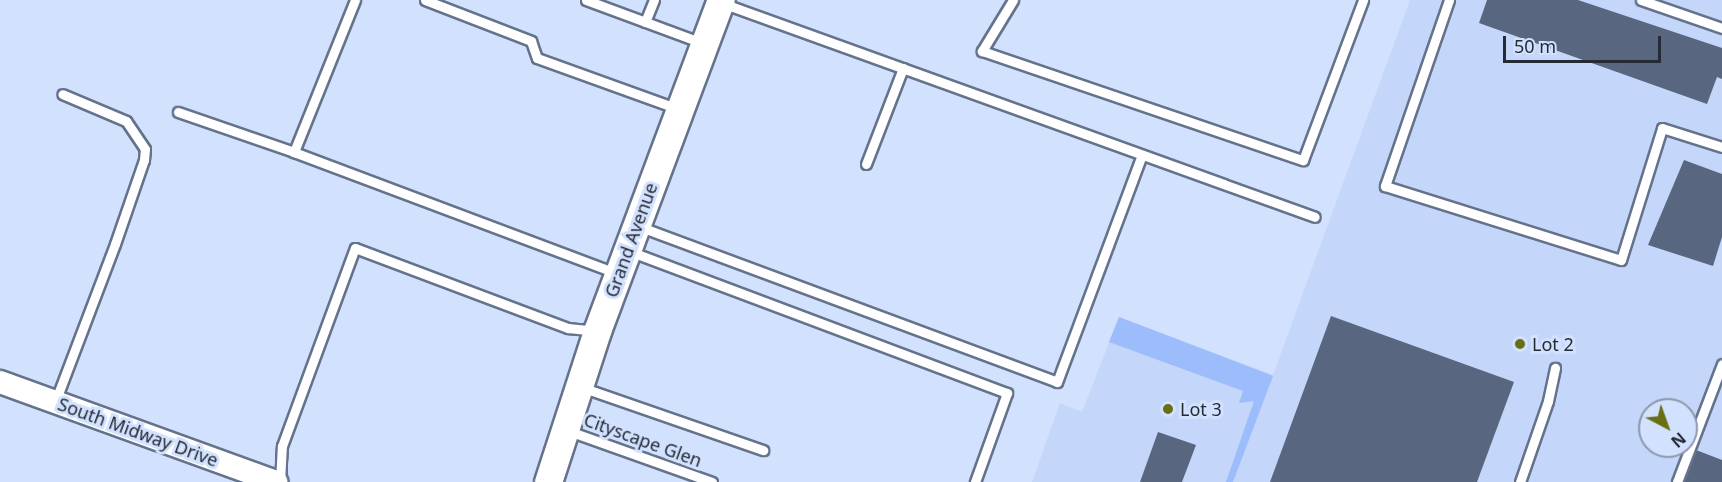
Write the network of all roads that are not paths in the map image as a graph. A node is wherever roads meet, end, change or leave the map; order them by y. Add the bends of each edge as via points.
1 (354, 0) edge
2 (425, 0) edge
3 (586, 0) edge
4 (654, 0) edge
5 (1013, 0) edge
6 (1363, 0) edge
7 (1449, 0) edge
8 (1641, 0) edge
9 (721, 1) edge
10 (645, 22) junction
11 (1722, 28) edge
12 (704, 44) junction
13 (903, 68) junction
14 (62, 94) dead end
15 (680, 110) junction
16 (178, 112) dead end
17 (1722, 147) edge
18 (294, 152) junction
19 (1142, 155) junction
20 (866, 164) dead end
21 (1314, 217) dead end
22 (627, 250) junction
23 (597, 331) junction
24 (1722, 364) edge
25 (1555, 368) dead end
26 (0, 382) edge
27 (579, 386) junction
28 (55, 402) junction
29 (564, 429) junction
30 (763, 450) dead end
31 (278, 482) edge
32 (548, 482) edge
33 (712, 482) edge
34 (975, 482) edge
35 (1520, 482) edge
36 (1677, 482) edge

1 - 18 lane
2 - 15 lane via 531,41 537,58
3 - 10 lane
4 - 10 lane
5 - 6 lane via 982,51 1303,160
7 - 17 lane via 1385,186 1621,260 1662,128
8 - 11 lane
9 - 12 main road, Grand Avenue
9 - 13 lane
10 - 12 lane
12 - 15 main road, Grand Avenue
13 - 19 lane
13 - 20 lane
14 - 28 lane via 126,121 145,149 119,233
15 - 22 main road, Grand Avenue
16 - 18 lane
18 - 22 lane
19 - 21 lane
19 - 22 lane via 1057,382
22 - 23 main road, Grand Avenue
22 - 34 lane via 1007,393
23 - 27 main road, Grand Avenue
23 - 31 lane via 568,328 355,248 282,446
24 - 36 lane
25 - 35 lane
26 - 28 street, South Midway Drive
27 - 29 main road, Grand Avenue
27 - 30 lane
28 - 31 street, South Midway Drive
29 - 32 main road, Grand Avenue
29 - 33 lane, Cityscape Glen

